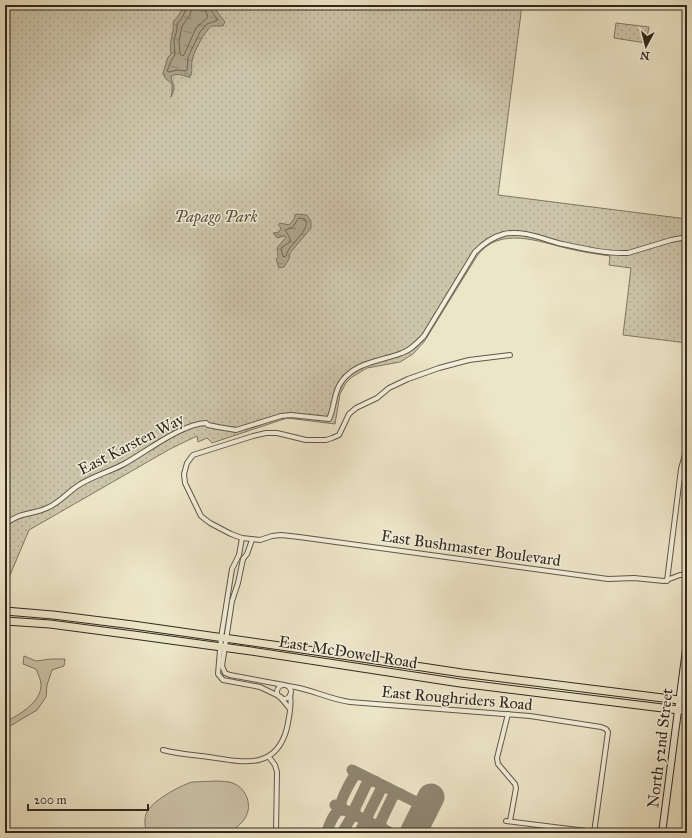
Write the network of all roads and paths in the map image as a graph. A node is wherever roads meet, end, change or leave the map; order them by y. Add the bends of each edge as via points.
1 (687, 237) edge
2 (510, 355) dead end
3 (687, 447) edge
4 (681, 469) junction
5 (687, 470) edge
6 (5, 525) edge
7 (242, 538) junction
8 (252, 540) junction
9 (687, 575) edge
10 (667, 581) junction
11 (5, 611) edge
12 (5, 621) edge
13 (224, 638) junction
14 (687, 642) edge
15 (222, 647) junction
16 (286, 685) junction
17 (303, 689) junction
18 (290, 695) junction
19 (281, 698) junction
20 (683, 700) edge
21 (290, 709) junction
22 (678, 710) junction
23 (687, 711) edge
24 (508, 714) junction
25 (163, 750) dead end
26 (270, 756) junction
27 (594, 832) edge
28 (276, 833) edge
29 (602, 833) edge
30 (662, 833) edge

1 - 6 street, East Karsten Way via 628,254 589,250 524,234 504,234 493,238 475,252 424,336 416,344 402,353 359,367 348,375 337,390 329,419 281,416 236,430 206,423 191,426 120,466 79,484 47,508 21,515
2 - 7 street, East Bushmaster Boulevard via 469,360 408,379 356,408 349,414 339,435 326,440 306,440 266,433 194,455 187,463 184,474 185,483 196,507 204,519
3 - 4 street
4 - 5 street
4 - 10 street
7 - 8 street, East Bushmaster Boulevard
7 - 13 street via 239,555 232,569
8 - 10 street, East Bushmaster Boulevard via 281,535 597,578
8 - 13 street via 240,566
9 - 10 street, East Bushmaster Boulevard via 680,575
11 - 13 main road, East McDowell Road
12 - 15 main road, East McDowell Road via 50,624
13 - 15 street
13 - 20 main road, East McDowell Road via 462,673
14 - 20 main road, North 52nd Street
15 - 16 street via 222,666 225,673
15 - 19 street via 217,671 219,677 260,687
15 - 22 main road, East McDowell Road via 460,683
16 - 17 street, East Roughriders Road
16 - 18 street via 291,691
16 - 19 street via 280,686 278,690
17 - 18 street
17 - 24 street, East Roughriders Road via 350,702
18 - 19 street
18 - 21 street
19 - 21 street
20 - 22 main road, North 52nd Street
21 - 26 street via 281,744
22 - 23 main road, East McDowell Road
22 - 30 main road, North 52nd Street
24 - 27 street via 497,758 498,764 515,784 508,821
24 - 27 street, East Roughriders Road via 606,729 608,732
25 - 26 street via 247,762
26 - 28 street via 277,772
27 - 29 street

